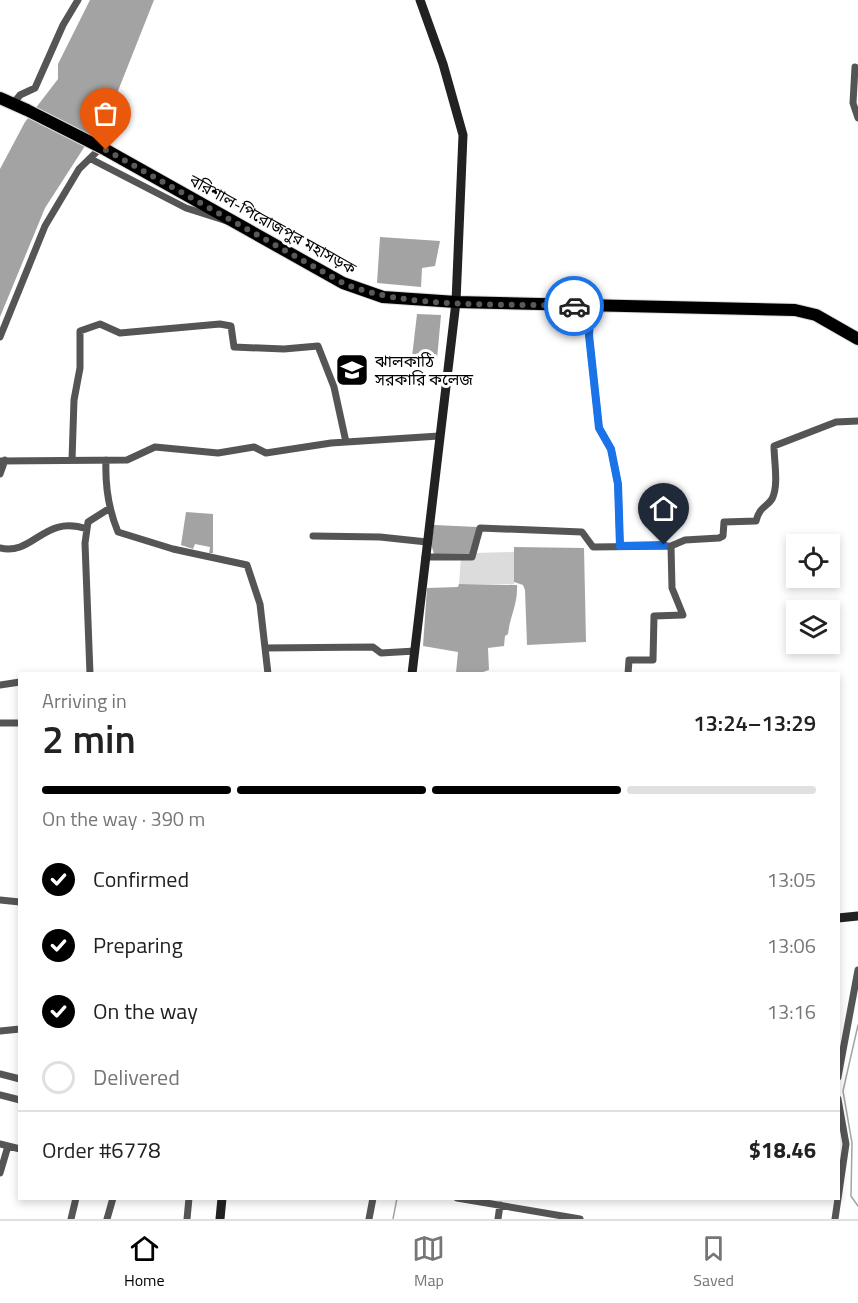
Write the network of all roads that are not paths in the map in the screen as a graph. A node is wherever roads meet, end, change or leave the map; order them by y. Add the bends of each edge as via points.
1 (78, 0) edge
2 (420, 0) edge
3 (855, 67) dead end
4 (0, 98) edge
5 (13, 104) junction
6 (858, 118) edge
7 (115, 134) dead end
8 (91, 159) junction
9 (236, 222) junction
10 (456, 302) junction
11 (591, 306) junction
12 (0, 337) edge
13 (858, 339) edge
14 (858, 421) edge
15 (439, 436) junction
16 (346, 442) junction
17 (2, 460) edge
18 (72, 460) junction
19 (106, 460) junction
20 (0, 474) edge
21 (110, 508) junction
22 (87, 529) junction
23 (313, 536) dead end
24 (427, 542) junction
25 (620, 546) junction
26 (671, 546) junction
27 (0, 548) edge
28 (425, 557) junction
29 (265, 648) junction
30 (415, 651) junction
31 (90, 672) edge
32 (268, 672) edge
33 (412, 672) edge
34 (628, 672) edge
35 (18, 682) edge
36 (0, 685) edge
37 (0, 723) edge
38 (18, 723) edge
39 (0, 902) edge
40 (18, 902) edge
41 (858, 916) edge
42 (840, 918) edge
43 (858, 970) edge
44 (18, 1029) edge
45 (0, 1031) edge
46 (840, 1066) edge
47 (0, 1074) edge
48 (18, 1078) edge
49 (0, 1095) edge
50 (18, 1100) edge
51 (840, 1110) edge
52 (4, 1145) edge
53 (0, 1173) edge
54 (840, 1189) edge
55 (76, 1200) edge
56 (112, 1200) edge
57 (189, 1200) edge
58 (222, 1200) edge
59 (373, 1200) edge
60 (467, 1200) edge
61 (839, 1200) edge
62 (500, 1205) junction
63 (532, 1210) junction
64 (71, 1219) edge
65 (107, 1219) edge
66 (187, 1219) edge
67 (220, 1219) edge
68 (369, 1219) edge
69 (498, 1219) edge
70 (530, 1219) edge
71 (580, 1219) edge
72 (836, 1219) edge

1 - 5 street via 35,88 20,95
2 - 10 main road via 463,135
3 - 6 street via 853,103
4 - 5 highway
5 - 9 highway, বরিশাল-পিরোজপুর মহাসড়ক, bridge
7 - 8 street
8 - 9 street via 186,208 220,221
8 - 12 street via 79,169 45,226
9 - 10 highway, বরিশাল-পিরোজপুর মহাসড়ক via 367,293
10 - 11 highway, বরিশাল-পিরোজপুর মহাসড়ক
10 - 15 main road
11 - 13 highway, বরিশাল-পিরোজপুর মহাসড়ক via 795,310 816,315
11 - 25 street via 589,335 599,428 611,449 618,484
14 - 26 street via 836,422 774,446 774,490 771,500 759,508 756,521 729,520 724,522 723,536 719,538 685,540
15 - 16 street
15 - 24 main road
16 - 18 street via 334,387 318,346 234,347 231,326 220,324 120,333 100,324 80,331
16 - 19 street via 266,453 254,447 218,453 156,447 127,460
17 - 18 street
17 - 20 street
18 - 19 street
19 - 21 street via 105,485
21 - 22 street via 87,522
21 - 29 street via 118,532 247,565 260,604
22 - 27 street via 58,525 15,550
22 - 31 street
23 - 24 street
24 - 28 main road
25 - 26 street
25 - 28 street via 593,547 582,532 480,528 472,557
26 - 34 street via 672,588 683,615 654,616 652,660 629,660
28 - 30 main road
29 - 30 street via 373,647 381,653
29 - 32 street
30 - 33 main road
35 - 36 street
37 - 38 street
39 - 40 street
41 - 42 main road
43 - 46 street
44 - 45 street
47 - 48 street
49 - 50 street
51 - 54 street via 846,1144
52 - 53 street
55 - 64 street
56 - 65 street
57 - 66 street
58 - 67 main road
59 - 68 street
60 - 62 street
61 - 72 street
62 - 63 street
62 - 69 street
63 - 70 street
63 - 71 street

